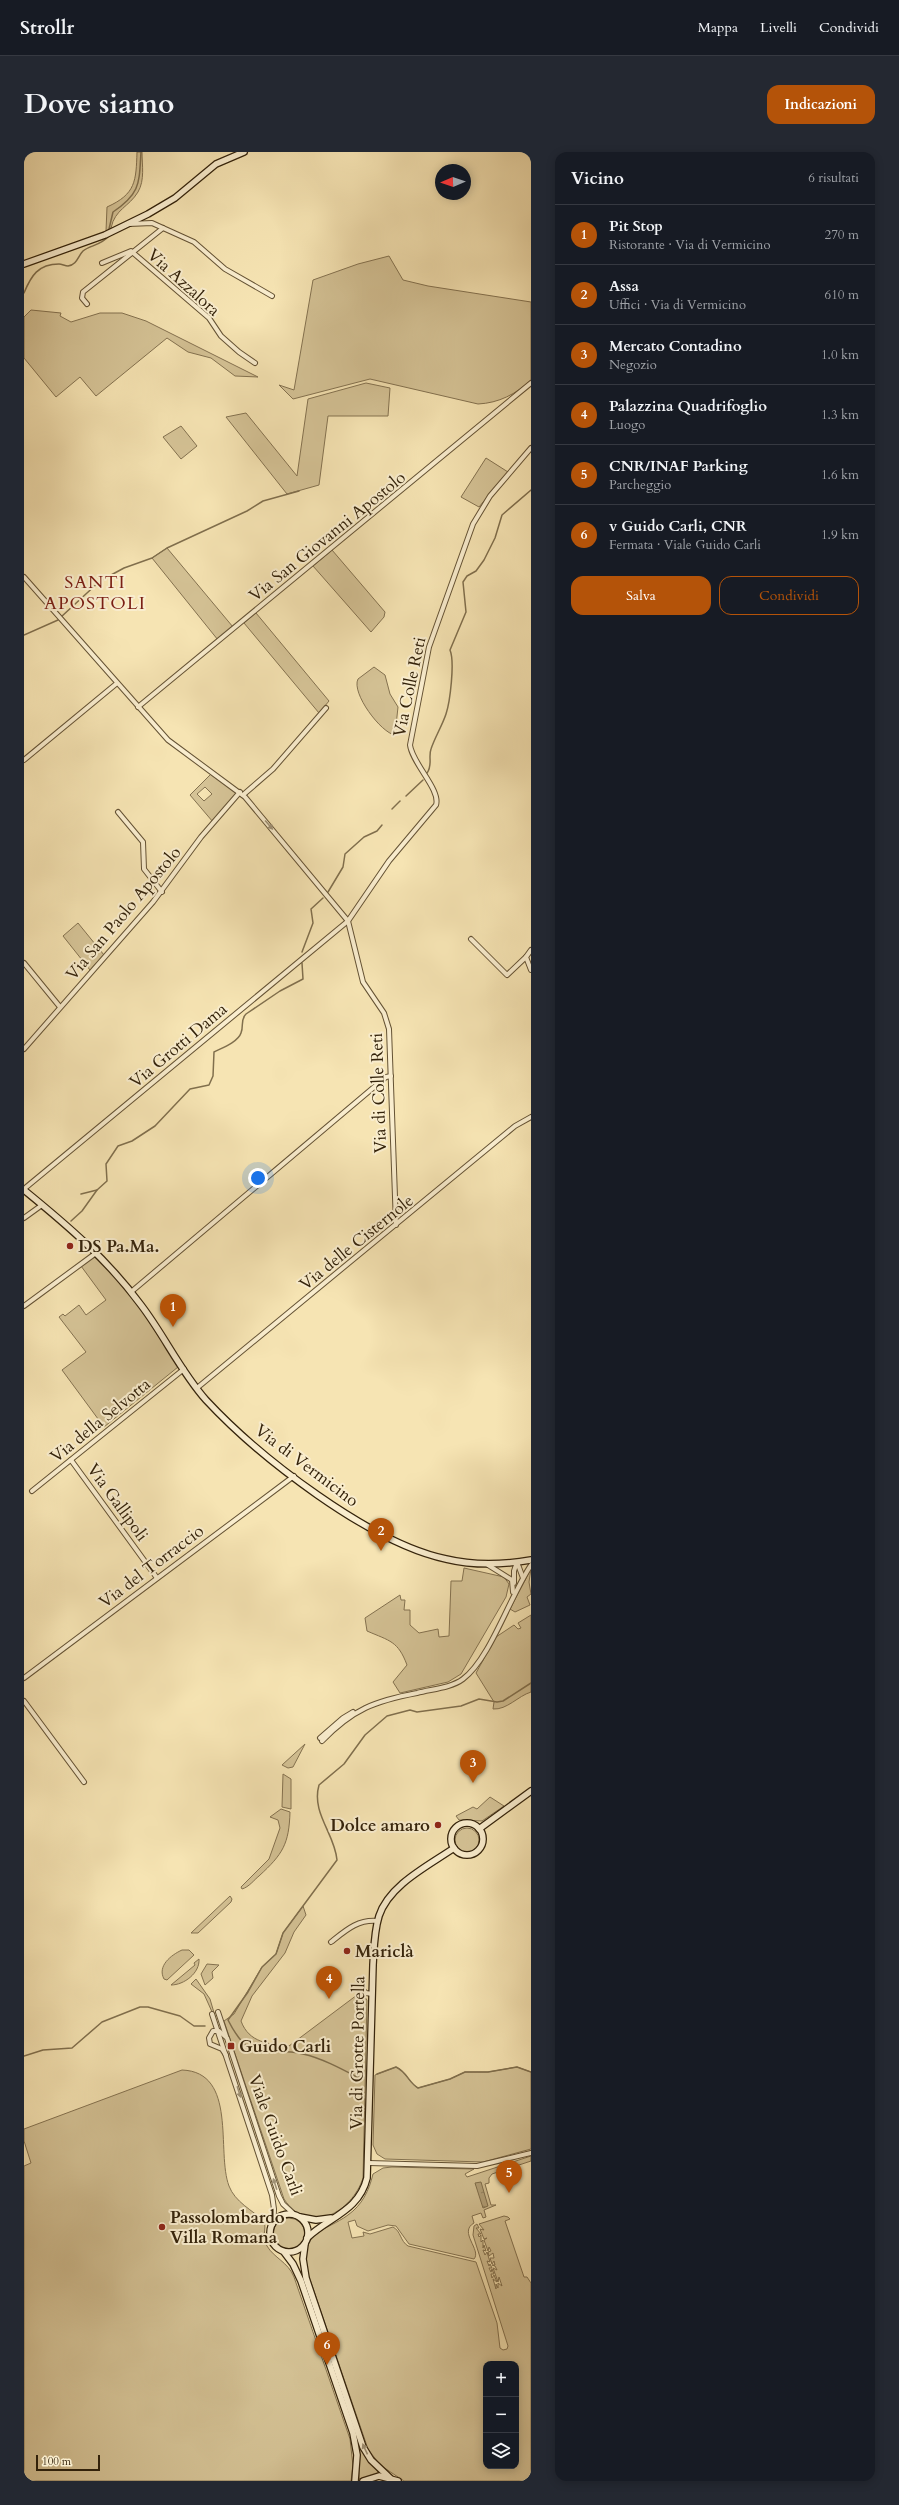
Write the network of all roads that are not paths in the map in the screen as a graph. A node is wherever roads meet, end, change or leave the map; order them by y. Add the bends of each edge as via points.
1 (244, 152) edge
2 (128, 223) junction
3 (163, 228) junction
4 (131, 251) junction
5 (102, 263) dead end
6 (24, 264) edge
7 (272, 296) dead end
8 (87, 304) dead end
9 (254, 363) dead end
10 (531, 383) edge
11 (531, 448) edge
12 (24, 577) edge
13 (116, 684) junction
14 (138, 707) junction
15 (326, 708) dead end
16 (24, 760) edge
17 (241, 794) junction
18 (118, 812) dead end
19 (162, 892) junction
20 (348, 921) junction
21 (471, 939) dead end
22 (531, 950) edge
23 (526, 958) junction
24 (24, 963) edge
25 (531, 970) edge
26 (60, 1007) junction
27 (24, 1048) edge
28 (391, 1076) junction
29 (531, 1117) edge
30 (24, 1189) edge
31 (42, 1205) junction
32 (24, 1218) edge
33 (396, 1225) junction
34 (96, 1253) junction
35 (131, 1292) junction
36 (24, 1306) edge
37 (184, 1369) junction
38 (197, 1388) junction
39 (71, 1460) junction
40 (294, 1476) junction
41 (32, 1491) dead end
42 (531, 1560) edge
43 (517, 1562) junction
44 (488, 1565) junction
45 (531, 1565) edge
46 (157, 1578) junction
47 (523, 1578) junction
48 (514, 1585) junction
49 (513, 1594) junction
50 (24, 1678) edge
51 (24, 1701) edge
52 (321, 1739) dead end
53 (84, 1782) dead end
54 (531, 1791) edge
55 (479, 1829) junction
56 (454, 1848) junction
57 (378, 1921) junction
58 (331, 1942) dead end
59 (361, 1988) dead end
60 (372, 1994) junction
61 (218, 2012) dead end
62 (212, 2014) dead end
63 (218, 2031) junction
64 (227, 2038) junction
65 (226, 2055) junction
66 (531, 2153) edge
67 (369, 2163) junction
68 (344, 2212) junction
69 (296, 2216) junction
70 (273, 2224) junction
71 (307, 2238) junction
72 (305, 2244) junction
73 (284, 2252) junction
74 (390, 2478) junction
75 (355, 2481) edge
76 (363, 2481) edge
77 (398, 2481) edge

1 - 2 main road via 216,164 175,198
2 - 3 street via 150,222
2 - 6 main road via 105,235
3 - 4 street
3 - 7 street via 196,243 225,269
4 - 5 street
4 - 8 street via 82,292 82,298
4 - 9 street, Via Azzalora via 210,320 220,335
10 - 14 street, Via San Giovanni Apostolo
11 - 20 street, Via Colle Reti via 476,515 427,654 410,745 412,754 436,794 437,804 386,864
12 - 13 street
13 - 14 street
13 - 16 street
14 - 17 street via 173,744
15 - 17 street, Via San Paolo Apostolo via 273,769
17 - 19 street, Via San Paolo Apostolo via 201,837
17 -> 20 street
18 - 19 street via 143,844 144,870
19 - 26 street, Via San Paolo Apostolo
20 - 28 street, Via di Colle Reti via 363,982 387,1022
20 - 30 street, Via Grotti Dama
21 - 23 street via 507,975
22 - 23 street
23 - 25 street
24 - 26 street
26 - 27 street, Via San Paolo Apostolo
28 - 33 street, Via di Colle Reti
28 - 35 street via 386,1077
29 - 33 street, Via delle Cisternole via 515,1126
30 - 31 main road, Via di Vermicino
31 - 32 street
31 - 34 main road, Via di Vermicino via 69,1226
33 - 38 street, Via delle Cisternole
34 - 35 main road, Via di Vermicino
34 - 36 street
35 - 37 main road, Via di Vermicino
37 - 38 main road, Via di Vermicino
37 - 39 street, Via della Selvotta
38 - 40 main road, Via di Vermicino via 258,1450
39 - 41 street, Via della Selvotta
39 - 46 street, Via Gallipoli
40 - 44 main road, Via di Vermicino via 344,1512 405,1544 443,1559
40 - 46 street, Via del Torraccio
42 - 43 main road, Via di Vermicino
43 - 44 main road, Via di Vermicino
43 - 47 street
43 - 48 street
44 - 48 street via 507,1576
45 - 47 street
46 - 50 street, Via del Torraccio
47 - 49 street
48 - 49 street
49 - 52 street via 479,1662 463,1679 447,1686 378,1702 346,1715
51 - 53 street
54 - 55 main road
55 - 56 main road via 470,1824 458,1826 452,1836
55 - 56 main road via 483,1841 477,1852 465,1855
56 - 57 main road, Via di Grotte Portella via 393,1893 385,1903
57 - 58 street via 366,1920 357,1924
57 - 60 main road, Via di Grotte Portella
59 - 60 street
60 - 67 main road, Via di Grotte Portella
61 - 64 street, Viale Guido Carli
62 - 63 street, Viale Guido Carli
63 - 64 street
63 - 65 street, Viale Guido Carli
63 - 65 street via 211,2033 209,2043 222,2048
69 -> 64 street, Viale Guido Carli via 279,2196
65 -> 70 street, Viale Guido Carli via 272,2195
66 - 67 street via 478,2166
67 - 68 main road, Via di Grotte Portella via 362,2193
68 - 69 main road, Via di Grotte Portella via 319,2220
68 - 71 main road, Via di Grotte Portella via 320,2226
69 - 70 main road via 281,2216
69 - 71 main road via 305,2222
70 - 73 main road via 270,2235 272,2241
71 - 72 main road
72 - 73 main road via 296,2251
74 -> 72 main road via 371,2460 363,2447 306,2278 303,2259
73 - 75 main road via 300,2277 352,2429 357,2455
74 - 76 main road via 379,2476
74 - 77 main road

